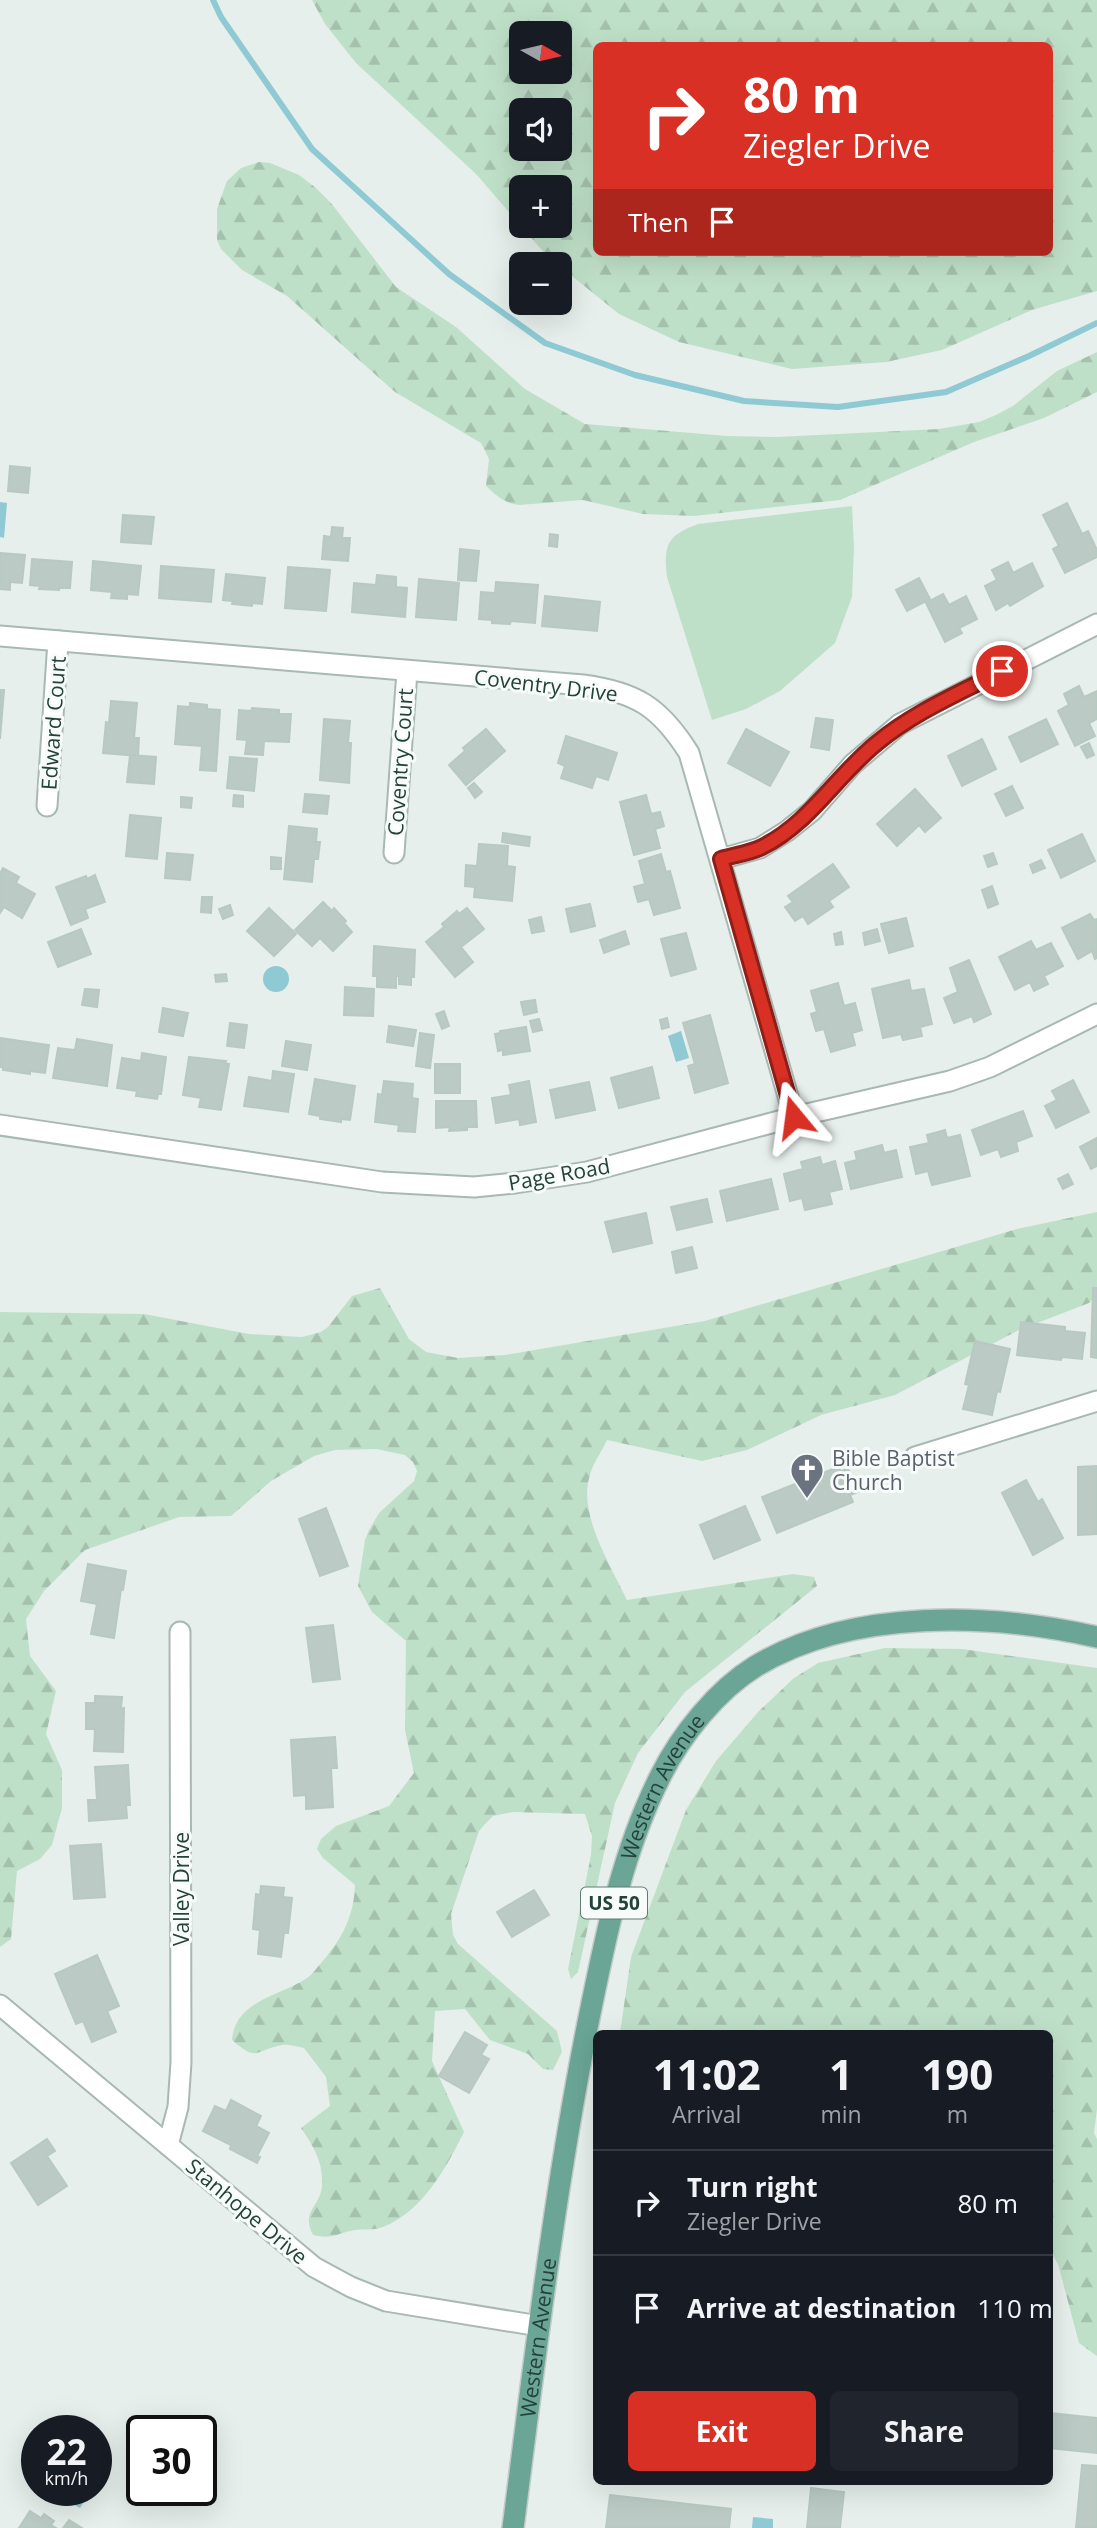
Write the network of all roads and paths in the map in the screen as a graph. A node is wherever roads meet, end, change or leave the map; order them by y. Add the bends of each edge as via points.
1 (1097, 624) edge
2 (0, 636) edge
3 (58, 641) junction
4 (407, 671) junction
5 (47, 806) dead end
6 (394, 853) dead end
7 (721, 859) junction
8 (1097, 1014) edge
9 (794, 1117) junction
10 (0, 1125) edge
11 (1097, 1401) edge
12 (915, 1457) dead end
13 (180, 1632) dead end
14 (1097, 1637) edge
15 (0, 2005) edge
16 (168, 2145) junction
17 (539, 2326) junction
18 (513, 2528) edge

1 - 7 street via 900,724 787,831 760,848
2 - 3 street, Coventry Drive
3 - 4 street, Coventry Drive
3 - 5 street, Edward Court
4 - 6 street, Coventry Court
4 - 7 street, Coventry Drive via 583,685 634,696 655,710 689,753
7 - 9 street, Coventry Drive
8 - 9 street, Page Road via 990,1067 950,1081
9 - 10 street, Page Road via 587,1172 474,1187 382,1182
11 - 12 street
13 - 16 street, Valley Drive via 181,2062 178,2107
14 - 17 main road, Western Avenue / US 50 via 939,1619 857,1629 805,1643 755,1667 684,1734 645,1809 621,1875 567,2135
15 - 16 street, Stanhope Drive
16 - 17 street, Stanhope Drive via 314,2267 351,2287 386,2301
17 - 18 main road, Western Avenue / US 50

